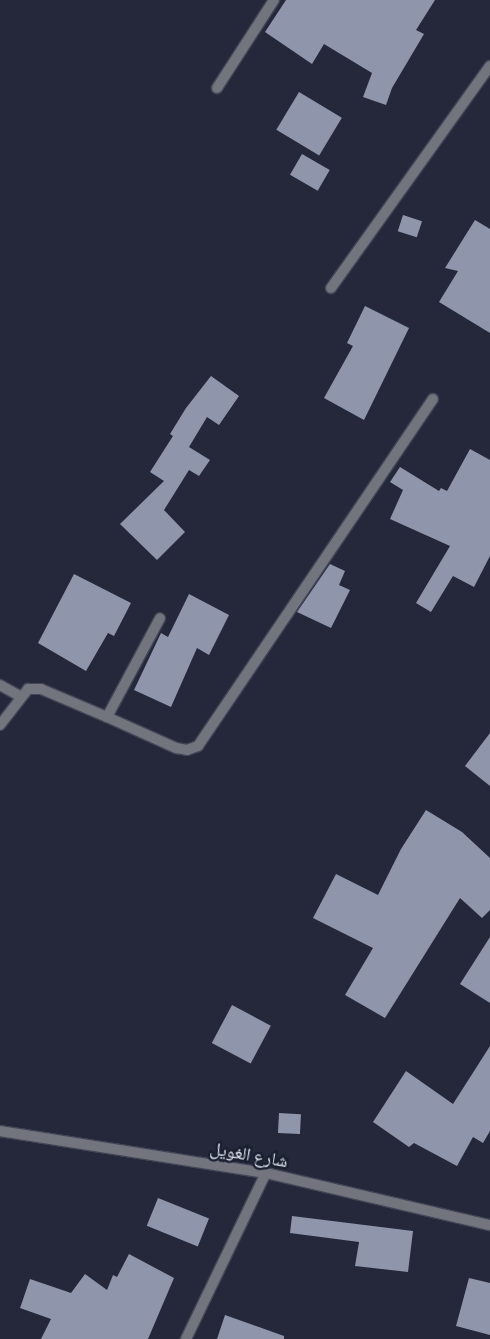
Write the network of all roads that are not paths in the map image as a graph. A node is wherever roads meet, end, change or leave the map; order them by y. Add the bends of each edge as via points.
1 (274, 0) edge
2 (490, 66) edge
3 (217, 88) dead end
4 (331, 288) dead end
5 (434, 399) dead end
6 (160, 618) dead end
7 (0, 685) edge
8 (20, 696) junction
9 (106, 717) junction
10 (0, 725) edge
11 (0, 1131) edge
12 (266, 1173) junction
13 (490, 1225) edge
14 (186, 1339) edge

1 - 3 street
2 - 4 street
5 - 9 street via 198,746 186,750 176,748
6 - 9 street
7 - 8 street
8 - 9 street via 28,689 41,688
8 - 10 street
11 - 12 street, شارع الغويل
12 - 13 street, شارع الغويل
12 - 14 street

